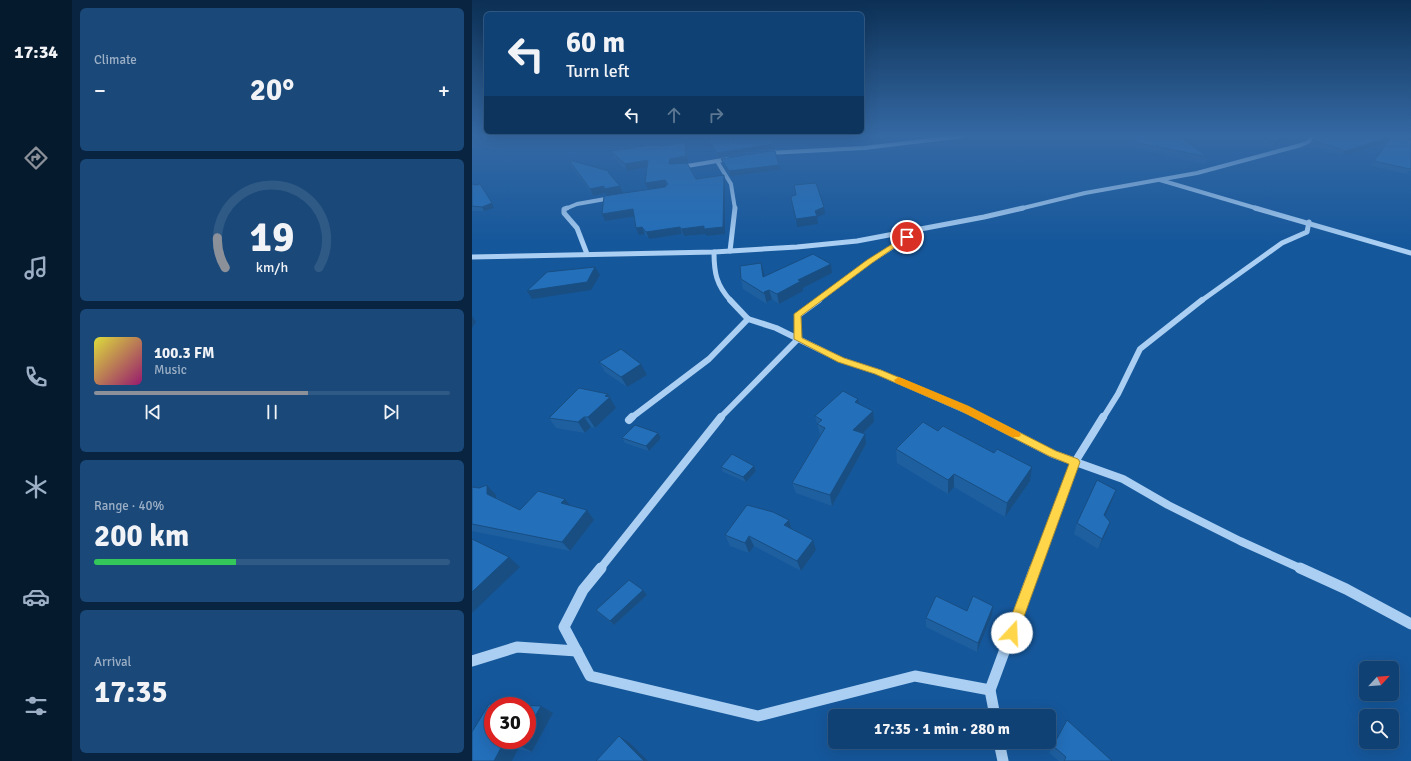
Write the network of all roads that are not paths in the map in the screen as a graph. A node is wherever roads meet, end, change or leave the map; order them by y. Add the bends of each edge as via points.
1 (725, 172) edge
2 (1200, 172) edge
3 (1190, 174) junction
4 (1158, 180) junction
5 (1188, 188) junction
6 (614, 198) edge
7 (1309, 222) junction
8 (920, 229) junction
9 (730, 251) junction
10 (714, 252) junction
11 (1411, 252) edge
12 (587, 254) junction
13 (472, 257) edge
14 (748, 318) junction
15 (798, 339) junction
16 (628, 420) dead end
17 (1075, 462) junction
18 (1411, 624) edge
19 (576, 651) junction
20 (472, 661) edge
21 (990, 690) junction
22 (994, 709) edge
23 (1001, 749) edge
24 (1003, 761) edge

1 - 9 street via 730,179 736,203
2 - 3 street
3 - 4 street
3 - 5 street
4 - 5 street
4 - 8 street
5 - 7 street
6 - 12 street via 564,208 564,213 577,228
7 - 11 street
7 - 17 street via 1307,232 1282,243 1219,287 1140,349 1118,394
8 - 9 street via 851,242
8 - 15 street via 869,262 797,316
9 - 10 street
10 - 12 street
10 - 14 street via 714,273 720,286
12 - 13 street
14 - 15 street
14 - 16 street via 710,358
15 - 17 street via 841,360 878,372 965,408 1053,454
15 - 19 street via 723,415 583,590 564,627
17 - 18 street via 1123,479 1168,505 1346,589
17 - 21 street
19 - 20 street via 517,647
19 - 21 street via 590,676 758,716 915,676
21 - 22 street
23 - 24 street

